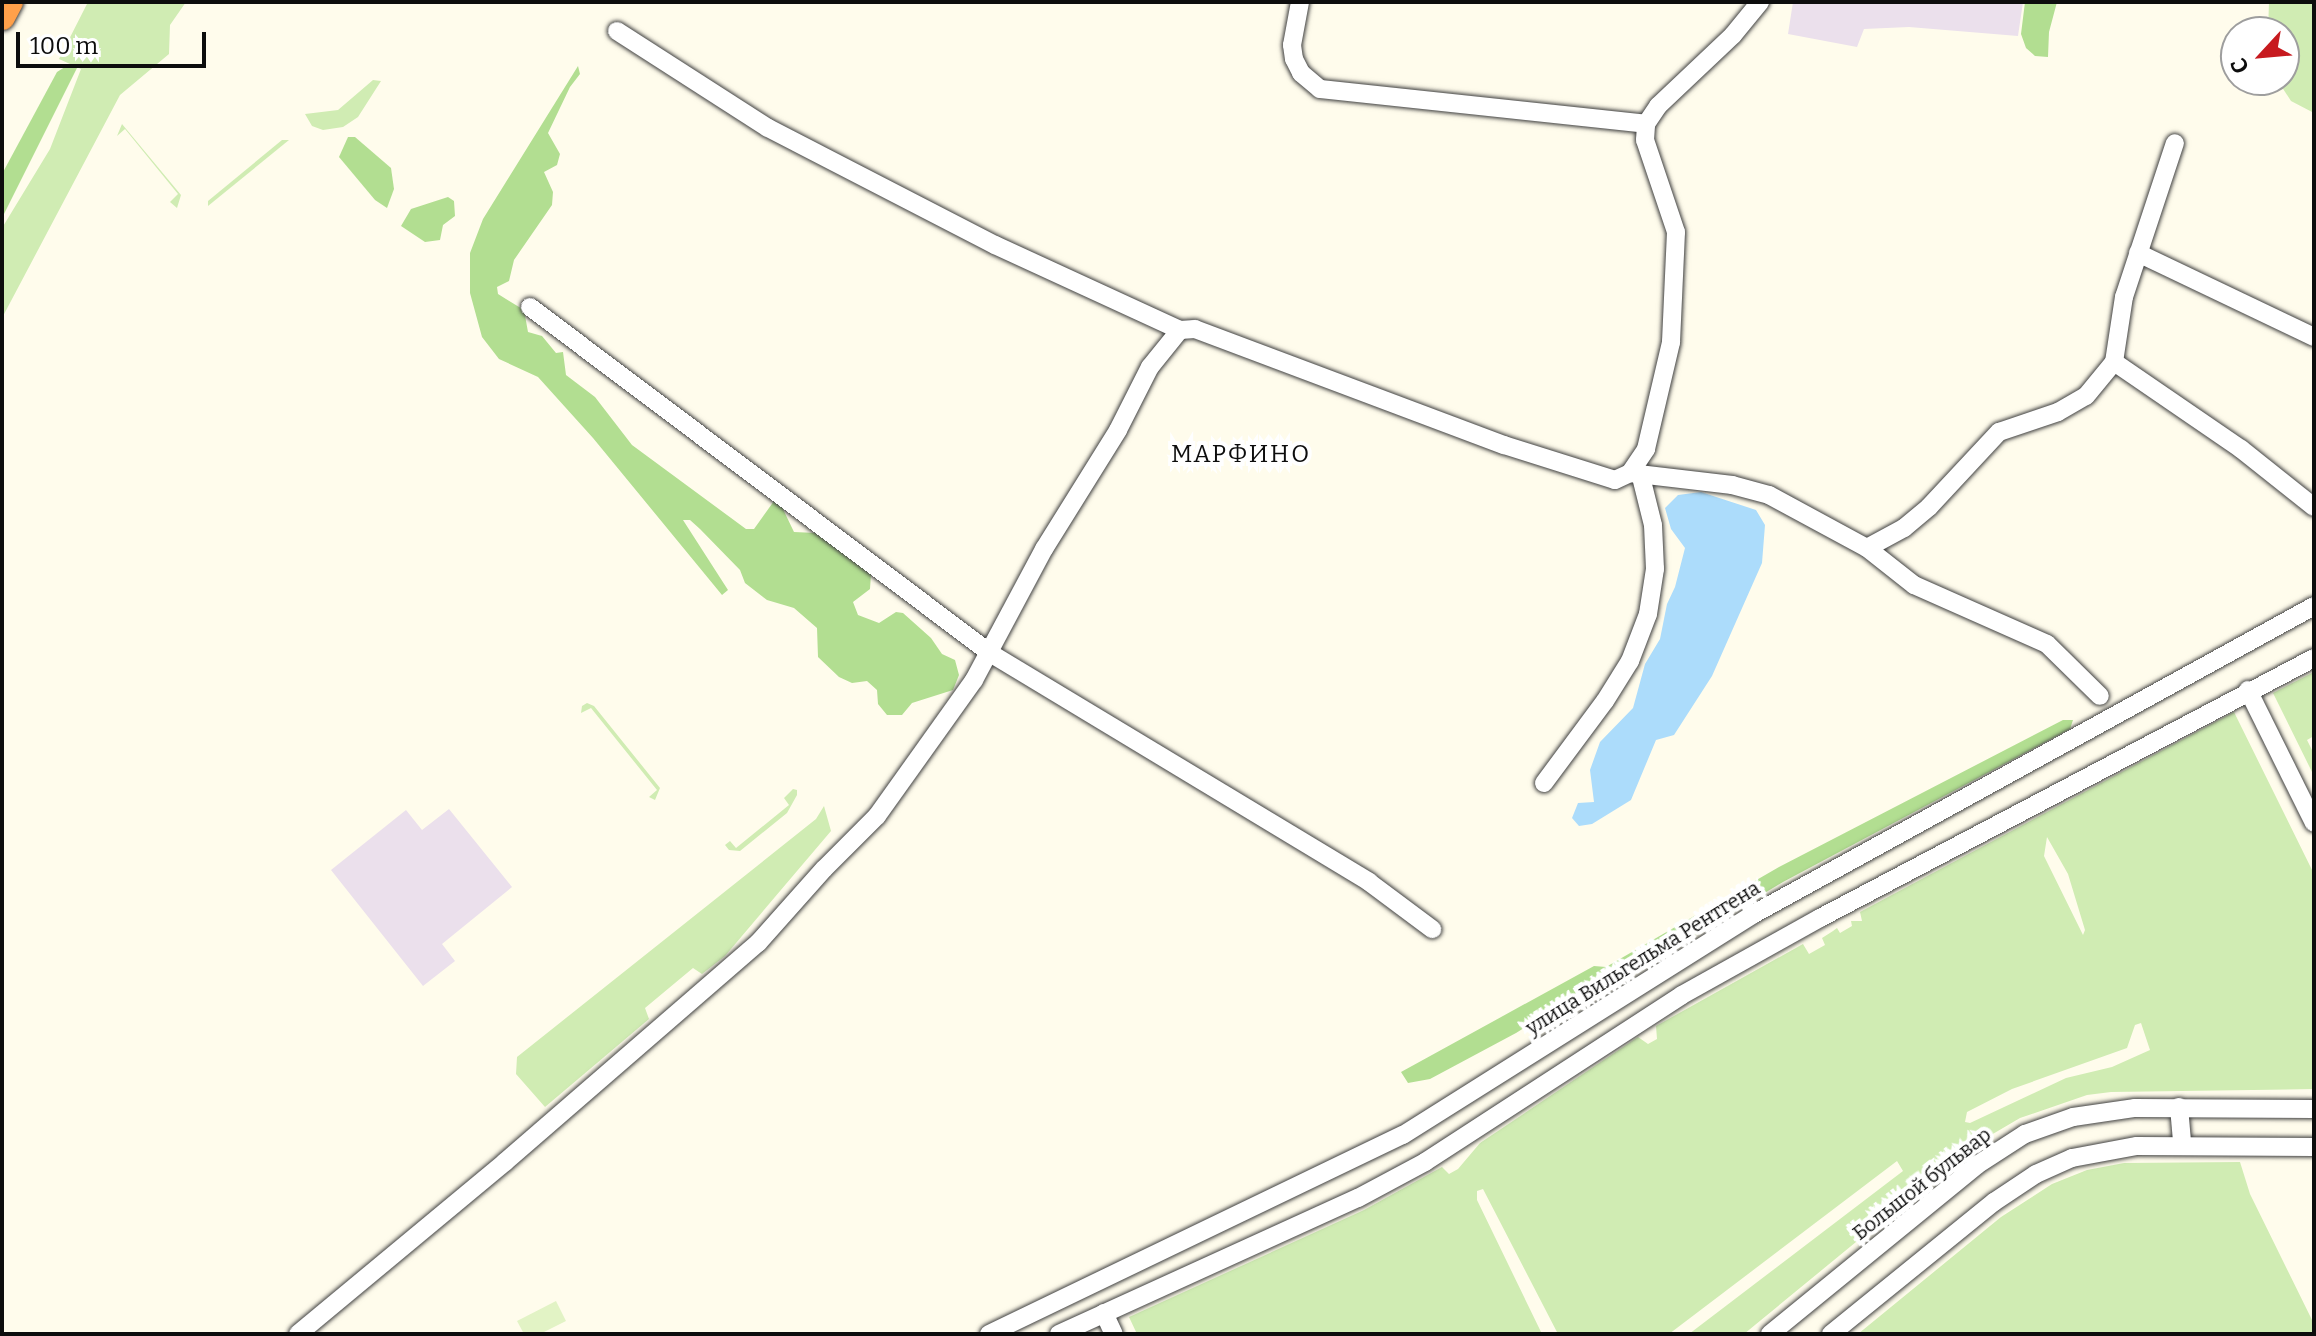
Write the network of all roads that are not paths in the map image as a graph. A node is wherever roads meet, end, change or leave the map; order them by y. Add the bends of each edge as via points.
1 (10, 2) edge
2 (1300, 2) edge
3 (1760, 2) edge
4 (2, 17) edge
5 (617, 31) dead end
6 (1646, 124) junction
7 (2175, 143) dead end
8 (2138, 253) junction
9 (530, 307) dead end
10 (1180, 330) junction
11 (2314, 337) edge
12 (2114, 362) junction
13 (1636, 475) junction
14 (2314, 507) edge
15 (1867, 548) junction
16 (2314, 606) edge
17 (990, 653) junction
18 (2314, 658) edge
19 (2248, 690) junction
20 (2100, 696) dead end
21 (1544, 783) dead end
22 (2314, 823) edge
23 (1432, 929) dead end
24 (2179, 1107) junction
25 (2314, 1109) edge
26 (2182, 1145) junction
27 (2314, 1147) edge
28 (1104, 1313) junction
29 (1782, 1330) edge
30 (298, 1334) edge
31 (989, 1334) edge
32 (1059, 1334) edge
33 (1114, 1334) edge
34 (1831, 1334) edge

1 - 4 highway
2 - 6 street via 1294,59 1320,89
3 - 6 street
5 - 10 street via 768,128 995,245
6 - 13 street via 1645,140 1672,212 1678,254 1665,379
7 - 8 street
8 - 11 street
8 - 12 street via 2124,297
9 - 17 street
10 - 13 street via 1195,329 1581,472 1615,480
10 - 17 street via 1150,367
12 - 14 street via 2241,449
12 - 15 street via 2086,396 2058,412 1999,432 1929,507
13 - 15 street via 1732,485 1769,495
13 - 21 street via 1653,525 1655,569 1648,614 1630,661
15 - 20 street via 1914,585 2047,644
16 - 31 street, улица Вильгельма Рентгена via 1752,915 1403,1135
17 - 23 street via 1369,882
17 - 30 street via 877,816 758,943
18 - 19 street
19 - 22 street
19 - 28 street via 1682,995 1358,1198
24 - 25 street, Большой бульвар
24 - 26 street
24 - 29 street, Большой бульвар via 2073,1117 2025,1134 1977,1165
26 - 27 street
26 - 34 street via 2102,1151 2036,1174 1971,1219
28 - 32 street
28 - 33 street

